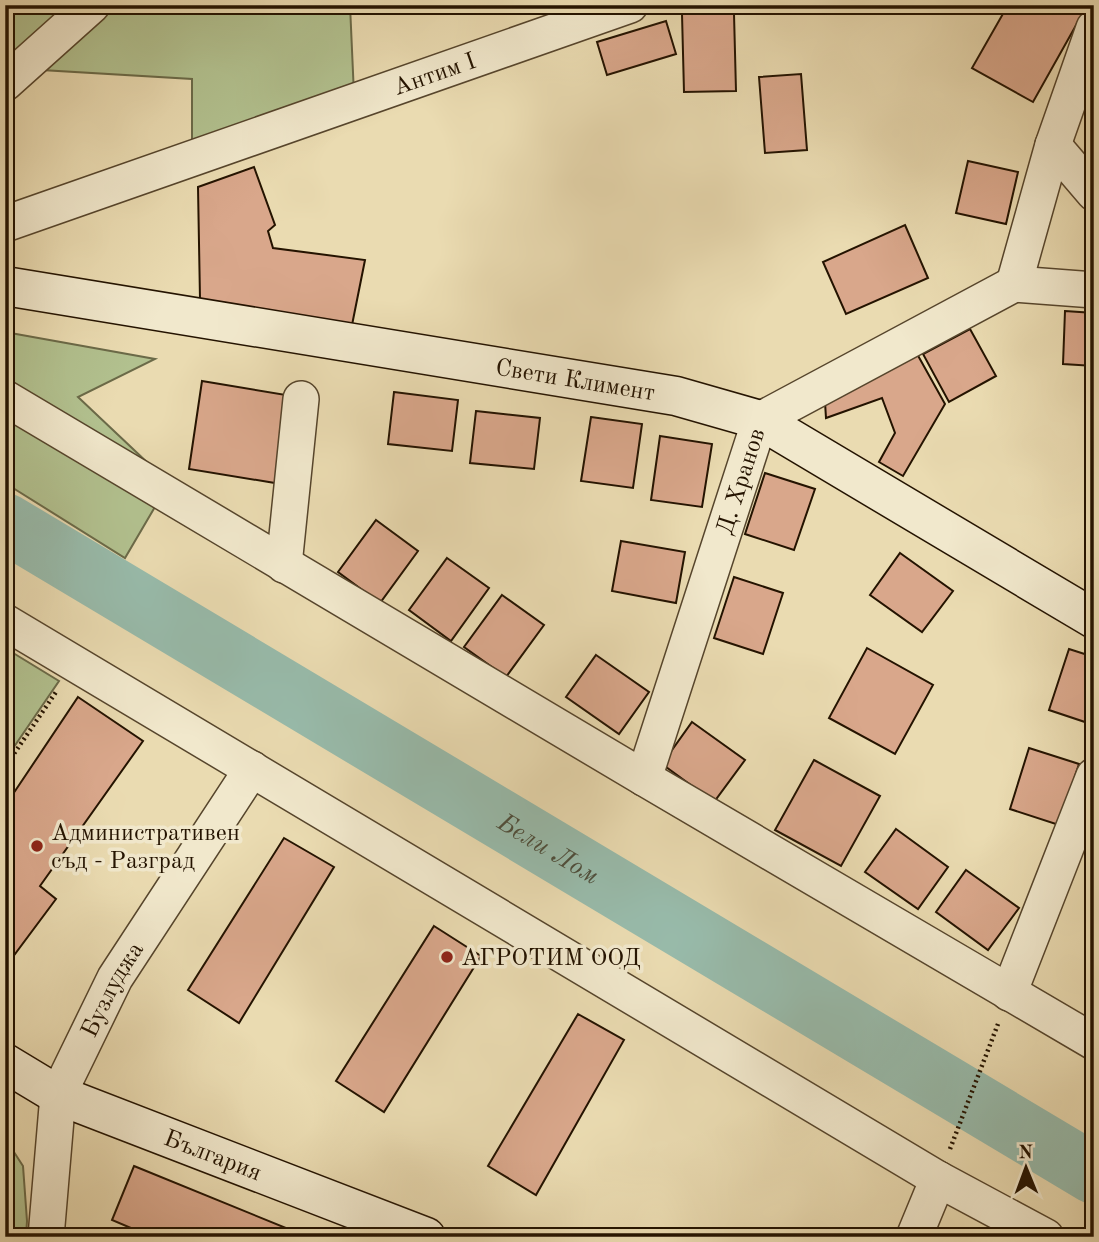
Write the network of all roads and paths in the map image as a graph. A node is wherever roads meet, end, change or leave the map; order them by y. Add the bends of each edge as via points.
1 (92, 5) edge
2 (630, 5) edge
3 (547, 20) edge
4 (1094, 28) edge
5 (5, 83) edge
6 (1053, 145) junction
7 (1094, 192) edge
8 (5, 224) edge
9 (1014, 284) junction
10 (5, 286) edge
11 (1094, 290) edge
12 (5, 398) edge
13 (301, 400) dead end
14 (760, 420) junction
15 (284, 565) junction
16 (1094, 620) edge
17 (5, 622) edge
18 (61, 684) dead end
19 (5, 767) edge
20 (251, 769) junction
21 (1094, 776) edge
22 (644, 778) junction
23 (1009, 993) junction
24 (1094, 1042) edge
25 (5, 1063) edge
26 (58, 1095) junction
27 (938, 1179) junction
28 (46, 1237) edge
29 (426, 1237) edge
30 (914, 1237) edge
31 (1046, 1237) edge

1 - 5 street
2 - 3 street, Антим I
3 - 8 street, Антим I via 239,142
4 - 6 street
6 - 7 street
6 - 9 street
9 - 11 street
9 - 14 street, Д. Хранов
10 - 14 street, Свети Климент via 676,396
12 - 15 street
13 - 15 street
14 - 16 street, Свети Климент
14 - 22 street, Д. Хранов
15 - 22 street
17 - 20 street
18 - 19 path
20 - 26 street, Бузлуджа via 116,978
20 - 27 street
21 - 23 street
22 - 23 street
23 - 24 street
23 - 27 path
25 - 26 street, България
26 - 28 street, Бузлуджа
26 - 29 street, България
27 - 30 street
27 - 31 street

